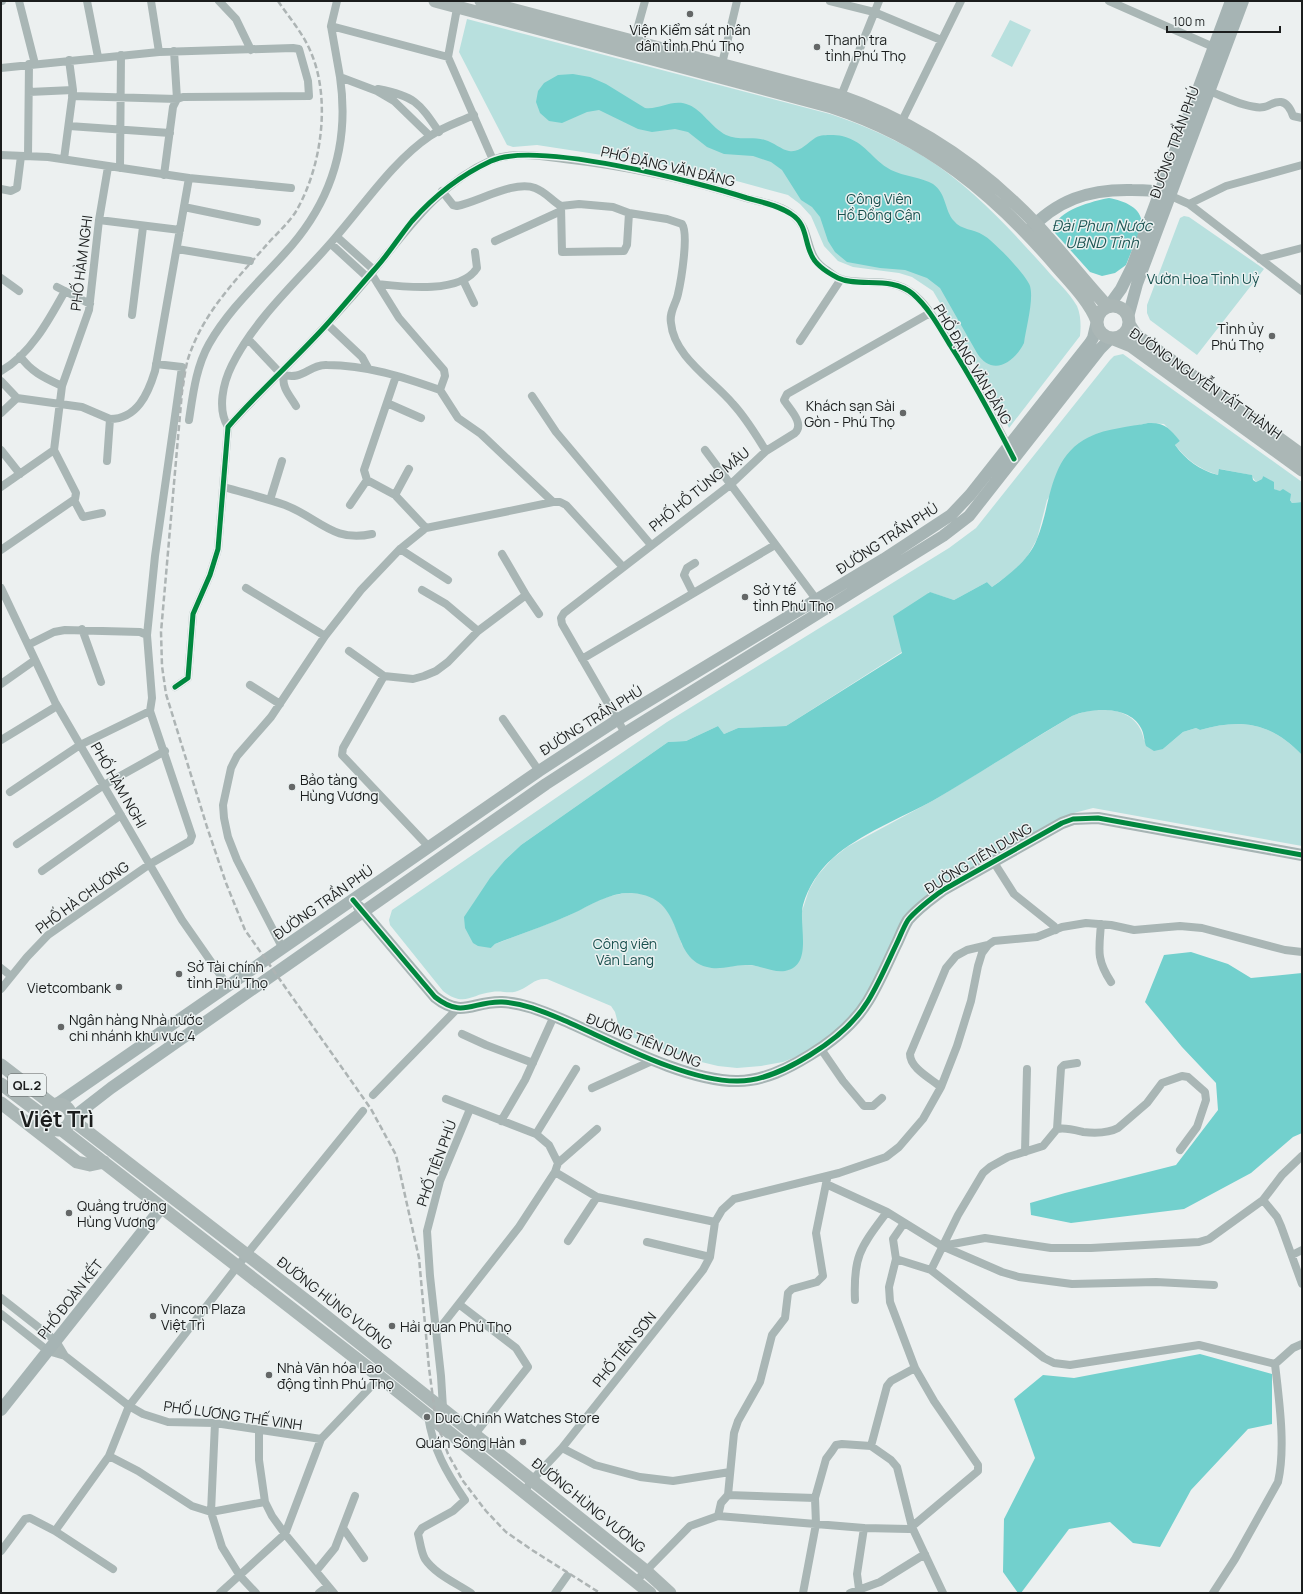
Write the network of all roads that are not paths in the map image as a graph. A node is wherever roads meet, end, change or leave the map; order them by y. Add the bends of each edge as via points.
1 (19, 1) edge
2 (86, 1) edge
3 (151, 1) edge
4 (219, 1) edge
5 (337, 1) edge
6 (435, 1) edge
7 (481, 1) edge
8 (645, 1) edge
9 (737, 1) edge
10 (830, 1) edge
11 (879, 1) edge
12 (961, 1) edge
13 (1109, 1) edge
14 (1231, 1) edge
15 (1243, 1) edge
16 (498, 3) edge
17 (458, 4) edge
18 (874, 12) junction
19 (331, 26) junction
20 (941, 40) junction
21 (632, 47) junction
22 (251, 50) junction
23 (1218, 50) junction
24 (174, 51) junction
25 (159, 52) junction
26 (121, 55) junction
27 (98, 57) junction
28 (448, 57) junction
29 (69, 60) junction
30 (32, 64) junction
31 (1, 68) edge
32 (720, 70) junction
33 (340, 77) junction
34 (369, 87) junction
35 (1209, 91) junction
36 (29, 92) junction
37 (73, 93) junction
38 (841, 96) junction
39 (121, 97) junction
40 (176, 99) junction
41 (474, 115) junction
42 (1302, 118) edge
43 (69, 126) junction
44 (899, 128) junction
45 (121, 129) junction
46 (438, 132) junction
47 (170, 133) junction
48 (430, 136) junction
49 (1, 155) edge
50 (25, 156) junction
51 (64, 159) junction
52 (493, 160) junction
53 (1302, 165) edge
54 (108, 167) junction
55 (120, 168) junction
56 (164, 175) junction
57 (189, 178) junction
58 (291, 188) dead end
59 (1, 189) edge
60 (442, 191) junction
61 (1166, 194) junction
62 (1189, 204) junction
63 (184, 207) junction
64 (561, 208) junction
65 (629, 213) junction
66 (99, 220) junction
67 (257, 222) dead end
68 (143, 226) junction
69 (1031, 228) junction
70 (180, 230) junction
71 (337, 237) junction
72 (495, 240) dead end
73 (331, 244) junction
74 (1302, 248) edge
75 (177, 249) junction
76 (475, 252) dead end
77 (1260, 259) junction
78 (250, 262) dead end
79 (371, 274) junction
80 (1, 278) edge
81 (841, 279) junction
82 (463, 280) junction
83 (378, 284) junction
84 (57, 287) dead end
85 (19, 291) dead end
86 (65, 291) junction
87 (1302, 291) edge
88 (474, 303) dead end
89 (90, 304) junction
90 (1108, 307) junction
91 (930, 313) junction
92 (132, 315) dead end
93 (1097, 321) junction
94 (1128, 321) junction
95 (327, 324) junction
96 (1111, 338) junction
97 (248, 339) junction
98 (800, 341) dead end
99 (20, 356) junction
100 (156, 364) junction
101 (368, 368) junction
102 (1, 371) edge
103 (283, 374) junction
104 (396, 376) junction
105 (1, 381) edge
106 (62, 386) junction
107 (440, 390) junction
108 (532, 396) dead end
109 (17, 398) junction
110 (61, 403) junction
111 (387, 403) junction
112 (296, 406) dead end
113 (1, 413) edge
114 (421, 418) dead end
115 (110, 419) junction
116 (189, 420) dead end
117 (228, 427) junction
118 (1008, 446) junction
119 (1, 450) edge
120 (54, 450) junction
121 (704, 450) dead end
122 (766, 451) junction
123 (1302, 455) edge
124 (1014, 458) junction
125 (107, 461) dead end
126 (282, 461) dead end
127 (409, 469) dead end
128 (1302, 470) edge
129 (20, 474) junction
130 (367, 480) junction
131 (730, 485) junction
132 (1, 487) edge
133 (224, 487) junction
134 (395, 495) junction
135 (74, 500) junction
136 (270, 500) junction
137 (553, 502) junction
138 (350, 505) dead end
139 (102, 513) dead end
140 (955, 520) junction
141 (426, 528) junction
142 (372, 534) dead end
143 (651, 545) junction
144 (775, 545) junction
145 (400, 549) junction
146 (1, 550) edge
147 (502, 554) dead end
148 (695, 563) dead end
149 (623, 567) junction
150 (448, 580) dead end
151 (1, 588) edge
152 (246, 588) dead end
153 (422, 590) dead end
154 (693, 593) junction
155 (526, 595) junction
156 (816, 600) junction
157 (824, 610) junction
158 (539, 614) dead end
159 (82, 629) junction
160 (478, 631) junction
161 (147, 635) junction
162 (325, 636) junction
163 (28, 645) junction
164 (349, 651) dead end
165 (582, 659) junction
166 (35, 660) junction
167 (384, 676) junction
168 (101, 682) dead end
169 (1, 684) edge
170 (250, 685) dead end
171 (175, 687) dead end
172 (280, 704) junction
173 (57, 706) junction
174 (150, 711) junction
175 (503, 719) dead end
176 (617, 720) junction
177 (625, 732) junction
178 (1, 740) edge
179 (80, 744) junction
180 (165, 751) junction
181 (539, 771) junction
182 (104, 785) junction
183 (10, 792) dead end
184 (121, 815) junction
185 (18, 844) dead end
186 (429, 847) junction
187 (1302, 855) edge
188 (993, 861) junction
189 (150, 864) junction
190 (42, 871) dead end
191 (352, 900) junction
192 (363, 912) junction
193 (1101, 924) junction
194 (1056, 930) junction
195 (988, 945) junction
196 (283, 949) junction
197 (1302, 952) edge
198 (1, 968) edge
199 (10, 976) junction
200 (1112, 982) dead end
201 (228, 986) junction
202 (1, 989) edge
203 (457, 1010) junction
204 (554, 1016) junction
205 (462, 1034) dead end
206 (821, 1049) junction
207 (654, 1060) junction
208 (533, 1063) junction
209 (1077, 1064) dead end
210 (1, 1065) edge
211 (576, 1069) dead end
212 (1027, 1069) dead end
213 (1, 1084) edge
214 (941, 1087) junction
215 (592, 1088) dead end
216 (373, 1095) dead end
217 (882, 1098) dead end
218 (446, 1099) dead end
219 (1, 1103) edge
220 (55, 1105) junction
221 (470, 1109) junction
222 (363, 1110) dead end
223 (45, 1117) junction
224 (70, 1119) junction
225 (501, 1121) junction
226 (597, 1129) dead end
227 (1057, 1129) junction
228 (62, 1130) junction
229 (536, 1134) junction
230 (1180, 1150) dead end
231 (1025, 1152) junction
232 (1302, 1156) edge
233 (104, 1162) junction
234 (558, 1163) junction
235 (555, 1172) junction
236 (827, 1180) junction
237 (598, 1197) junction
238 (1263, 1200) junction
239 (162, 1207) junction
240 (887, 1212) junction
241 (715, 1222) junction
242 (904, 1223) junction
243 (568, 1241) dead end
244 (647, 1242) dead end
245 (942, 1246) junction
246 (1302, 1250) edge
247 (247, 1254) junction
248 (1292, 1255) junction
249 (710, 1257) junction
250 (896, 1259) junction
251 (238, 1266) junction
252 (931, 1270) junction
253 (1214, 1284) dead end
254 (1302, 1284) edge
255 (1, 1298) edge
256 (855, 1300) dead end
257 (460, 1305) junction
258 (1, 1314) edge
259 (436, 1334) junction
260 (1302, 1344) edge
261 (52, 1346) junction
262 (1275, 1364) junction
263 (915, 1368) junction
264 (380, 1377) junction
265 (129, 1406) junction
266 (443, 1408) junction
267 (1, 1410) edge
268 (428, 1415) junction
269 (215, 1423) junction
270 (259, 1430) junction
271 (475, 1434) junction
272 (321, 1439) junction
273 (871, 1446) junction
274 (562, 1448) junction
275 (109, 1456) junction
276 (730, 1472) junction
277 (532, 1480) junction
278 (524, 1492) junction
279 (728, 1495) junction
280 (355, 1496) dead end
281 (815, 1498) junction
282 (265, 1502) junction
283 (211, 1512) junction
284 (718, 1516) junction
285 (816, 1524) junction
286 (344, 1528) junction
287 (864, 1528) junction
288 (912, 1528) junction
289 (55, 1531) junction
290 (285, 1534) junction
291 (1, 1551) edge
292 (925, 1554) junction
293 (364, 1558) dead end
294 (113, 1569) dead end
295 (317, 1570) junction
296 (646, 1571) junction
297 (240, 1576) junction
298 (567, 1576) dead end
299 (636, 1581) junction
300 (328, 1586) junction
301 (859, 1589) junction
302 (220, 1593) edge
303 (256, 1593) edge
304 (319, 1593) edge
305 (334, 1593) edge
306 (471, 1593) edge
307 (556, 1593) edge
308 (650, 1593) edge
309 (670, 1593) edge
310 (802, 1593) edge
311 (850, 1593) edge
312 (943, 1593) edge
313 (1213, 1593) edge

1 - 30 street
2 - 27 street
3 - 25 street
4 - 22 street via 236,18
5 - 19 street
6 - 17 main road
7 - 16 main road
8 - 21 street
9 - 32 street
10 - 18 street
11 - 18 street
12 - 20 street
13 - 23 street
14 - 23 main road, ĐƯỜNG TRẦN PHÚ
15 - 23 main road, ĐƯỜNG TRẦN PHÚ
16 - 21 main road
17 - 21 main road
17 - 28 street
18 - 20 street
18 - 38 street
19 - 28 street
19 - 33 street
20 - 44 street
21 - 32 main road
22 - 24 street
22 - 40 street via 299,49 308,81 309,96
23 - 35 main road, ĐƯỜNG TRẦN PHÚ
23 - 61 main road, ĐƯỜNG TRẦN PHÚ
24 - 25 street
24 - 40 street
25 - 26 street
26 - 27 street
26 - 39 street
27 - 29 street
28 - 41 street
29 - 30 street
29 - 37 street
30 - 31 street
30 - 36 street
32 - 38 main road
32 - 44 main road
33 - 34 street
33 - 116 street via 344,102 343,127 336,166 324,197 306,228 241,298 209,345 198,368
34 - 46 street via 394,92 417,103 424,109
34 - 48 street via 403,108
35 - 42 street via 1252,106 1264,107 1272,102 1282,102 1287,104 1293,116
35 - 61 main road, ĐƯỜNG TRẦN PHÚ
36 - 37 street
36 - 50 street
37 - 39 street
37 - 43 street
38 - 44 main road via 876,110
39 - 40 street
39 - 45 street
40 - 47 street
41 - 46 street
41 - 52 street
43 - 45 street
43 - 51 street
44 - 69 main road
45 - 47 street
45 - 55 street
46 - 48 street
47 - 56 street
48 - 71 street via 379,184
49 - 50 street
50 - 51 street
50 - 59 street via 17,188 11,191
51 - 54 street
52 - 60 street
52 - 81 street, PHỐ ĐẶNG VĂN ĐĂNG via 529,155 607,165 703,184 773,206 794,216 806,233 811,256 825,270
53 - 62 street via 1226,186
54 - 55 street
54 - 66 street, PHỐ HÀM NGHI
55 - 56 street
56 - 57 street
57 - 58 street
57 - 63 street
60 - 64 street via 456,206 501,191 529,187 542,192
60 - 79 street via 414,219
61 - 62 street
61 - 69 main road via 1118,190 1083,195 1060,204
61 - 90 main road, ĐƯỜNG TRẦN PHÚ via 1128,275
61 - 94 main road, ĐƯỜNG TRẦN PHÚ
62 - 77 street
63 - 67 street
63 - 70 street
64 - 65 street via 600,205
64 - 65 street via 562,252 624,251 627,245
64 - 72 street
65 - 122 street via 667,219 684,227 679,288 671,313 672,327 680,347 691,363 734,405
66 - 68 street
66 - 89 street, PHỐ HÀM NGHI
68 - 70 street
68 - 92 street
69 - 90 main road
69 - 93 main road via 1084,299
70 - 75 street
71 - 73 street
71 - 79 street
73 - 79 street
73 - 97 street via 268,313
74 - 77 street
75 - 78 street
75 - 100 street
76 - 82 street via 477,268 470,277
77 - 87 street
79 - 83 street
79 - 95 street
80 - 85 street
81 - 91 street, PHỐ ĐẶNG VĂN ĐĂNG via 884,282 900,286 911,292
81 - 98 street
82 - 83 street via 424,287
82 - 88 street
83 - 107 street via 399,318 444,370 445,376
84 - 86 street
86 - 89 street
86 - 99 street via 44,326
89 - 106 street, PHỐ HÀM NGHI via 85,326
90 - 93 main road via 1100,312
90 - 94 main road via 1120,308
91 - 118 street, PHỐ ĐẶNG VĂN ĐĂNG
91 - 122 street, PHỐ HỒ TÙNG MẬU via 788,394 784,400 799,424 798,430
93 - 96 main road via 1100,332
93 - 118 main road, ĐƯỜNG TRẦN PHÚ via 1092,340
94 - 96 main road via 1123,335
94 - 123 main road, ĐƯỜNG NGUYỄN TẤT THÀNH via 1136,335
95 - 101 street via 362,357
95 - 103 street
96 - 124 main road, ĐƯỜNG TRẦN PHÚ
96 - 128 main road, ĐƯỜNG NGUYỄN TẤT THÀNH via 1131,346
97 - 103 street
97 - 117 street via 225,382 222,409
99 - 102 street
99 - 106 street via 37,374
100 - 115 street via 149,389 135,410 128,416
100 - 161 street via 182,367 155,556
101 - 103 street via 322,365 297,376
101 - 104 street
103 - 112 street via 285,390
103 - 117 street
104 - 107 street
104 - 111 street
105 - 109 street
106 - 110 street, PHỐ HÀM NGHI
107 - 137 street via 458,418 481,434
108 - 143 street via 556,432
109 - 110 street
109 - 113 street
110 - 115 street via 82,407
110 - 120 street, PHỐ HÀM NGHI
111 - 114 street
111 - 130 street via 364,470
115 - 125 street
117 - 133 street
118 - 124 street, PHỐ ĐẶNG VĂN ĐĂNG
118 - 140 main road, ĐƯỜNG TRẦN PHÚ via 960,507
119 - 129 street
120 - 129 street
120 - 135 street via 76,493
121 - 131 street
122 - 131 street, PHỐ HỒ TÙNG MẬU
124 - 140 main road, ĐƯỜNG TRẦN PHÚ via 969,516
126 - 136 street
127 - 134 street
129 - 132 street
130 - 134 street
130 - 138 street
131 - 143 street, PHỐ HỒ TÙNG MẬU
131 - 144 street
133 - 136 street
133 - 171 street via 218,550 192,621 188,678
134 - 141 street
135 - 139 street via 83,518
135 - 146 street
136 - 142 street via 303,513 341,534 359,537
137 - 141 street
137 - 149 street via 566,505
140 - 156 main road, ĐƯỜNG TRẦN PHÚ
140 - 157 main road, ĐƯỜNG TRẦN PHÚ via 943,536
141 - 145 street
143 - 149 street, PHỐ HỒ TÙNG MẬU
144 - 154 street
144 - 156 street
145 - 150 street
145 - 162 street via 361,590
147 - 155 street
148 - 154 street via 687,568 684,575
149 - 165 street, PHỐ HỒ TÙNG MẬU via 561,618
151 - 163 street, PHỐ HÀM NGHI
152 - 162 street
153 - 160 street via 446,604
154 - 165 street
155 - 158 street
155 - 160 street
156 - 157 street
156 - 176 main road, ĐƯỜNG TRẦN PHÚ
157 - 177 main road, ĐƯỜNG TRẦN PHÚ
159 - 161 street via 140,632
159 - 163 street via 60,630
159 - 168 street
160 - 167 street via 453,658 436,671 413,679
161 - 174 street via 152,698
162 - 172 street
163 - 166 street, PHỐ HÀM NGHI
164 - 167 street
165 - 176 street, PHỐ HỒ TÙNG MẬU
166 - 169 street
166 - 173 street, PHỐ HÀM NGHI
167 - 186 street via 343,748 342,755
170 - 172 street
172 - 196 street via 230,768 223,805 228,837 237,860
173 - 178 street
173 - 179 street, PHỐ HÀM NGHI
174 - 179 street
174 - 180 street
175 - 181 street
176 - 177 street, PHỐ HỒ TÙNG MẬU
176 - 181 main road, ĐƯỜNG TRẦN PHÚ
177 - 192 main road, ĐƯỜNG TRẦN PHÚ
179 - 182 street, PHỐ HÀM NGHI
179 - 183 street
180 - 182 street
180 - 189 street, PHỐ HÀ CHƯƠNG via 192,832 190,841
181 - 186 main road, ĐƯỜNG TRẦN PHÚ
182 - 184 street, PHỐ HÀM NGHI
182 - 185 street
184 - 189 street, PHỐ HÀM NGHI
184 - 190 street
186 - 191 main road, ĐƯỜNG TRẦN PHÚ
187 - 188 main road, ĐƯỜNG TIÊN DUNG via 1087,818 1073,819 1050,828
188 - 194 street via 1014,894
188 - 206 main road, ĐƯỜNG TIÊN DUNG via 943,890 912,916 858,1017
189 - 199 street, PHỐ HÀ CHƯƠNG via 48,935
189 - 201 street, PHỐ HÀM NGHI via 182,920
191 - 192 main road
191 - 196 main road, ĐƯỜNG TRẦN PHÚ
192 - 203 main road via 435,998
192 - 224 main road, ĐƯỜNG TRẦN PHÚ
193 - 194 street via 1078,924
193 - 197 street via 1134,930 1180,926 1202,928 1285,950
193 - 200 street via 1100,960
194 - 195 street via 1037,937 994,941
195 - 214 street via 980,959 971,1001
195 - 214 street via 967,950 956,956 946,968 910,1054 910,1060 914,1065
196 - 201 main road, ĐƯỜNG TRẦN PHÚ
198 - 199 street
199 - 202 street, PHỐ HÀ CHƯƠNG
201 - 220 main road, ĐƯỜNG TRẦN PHÚ
203 - 204 main road, ĐƯỜNG TIÊN DUNG via 500,1002 529,1006
203 - 216 street
204 - 207 main road, ĐƯỜNG TIÊN DUNG
204 - 208 street
205 - 208 street
206 - 207 main road, ĐƯỜNG TIÊN DUNG via 778,1072 738,1081 698,1075
206 - 217 street via 864,1106 873,1106
207 - 215 street
208 - 225 street
209 - 227 street via 1064,1065 1061,1068
210 - 220 main road, QL.2
211 - 229 street
212 - 231 street
213 - 223 main road, QL.2
214 - 236 street via 923,1119 894,1151
218 - 221 street
219 - 233 main road via 77,1162 90,1165
220 - 223 main road, QL.2 via 47,1110
220 - 224 main road, QL.2 via 67,1108
221 - 225 street, PHỐ TIÊN PHÚ
221 - 259 street, PHỐ TIÊN PHÚ via 440,1181 427,1231
222 - 247 street
223 - 228 main road, QL.2 via 50,1128
224 - 228 main road via 68,1126
224 - 247 main road, ĐƯỜNG HÙNG VƯƠNG / QL.2
225 - 229 street, PHỐ TIÊN PHÚ
226 - 234 street
227 - 230 street via 1085,1132 1114,1130 1147,1103 1162,1083 1182,1076 1192,1080 1205,1092 1206,1100 1197,1128
227 - 231 street via 1045,1145
228 - 233 main road, QL.2
229 - 234 street, PHỐ TIÊN PHÚ via 549,1145
231 - 245 street via 1008,1157 983,1173
232 - 238 street via 1282,1175
233 - 239 main road, QL.2
234 - 235 street
235 - 237 street
235 - 257 street via 519,1227
236 - 240 street
236 - 241 street, PHỐ TIÊN SƠN via 734,1199 722,1210
236 - 276 street via 816,1233 823,1276 817,1282 792,1289 788,1293 785,1318 772,1335 760,1382 734,1433
237 - 241 street
237 - 243 street
238 - 245 street via 1209,1239 1198,1242 1050,1248 985,1238
238 - 248 street via 1277,1217
239 - 251 main road, QL.2
239 - 261 main road, PHỐ ĐOÀN KẾT
240 - 242 street
240 - 256 street via 863,1243 858,1254 854,1282
241 - 249 street, PHỐ TIÊN SƠN
242 - 245 street
242 - 250 street via 893,1239
244 - 249 street
245 - 252 street
245 - 253 street via 1002,1272 1030,1279 1072,1284
246 - 248 street
247 - 251 street
247 - 266 main road, ĐƯỜNG HÙNG VƯƠNG / QL.2
248 - 254 street
249 - 274 street, PHỐ TIÊN SƠN via 693,1283
250 - 252 street
250 - 263 street via 889,1292 890,1302
251 - 264 main road, QL.2
251 - 265 street
252 - 262 street via 1044,1358 1054,1363 1070,1365 1199,1345
255 - 261 street, PHỐ LƯƠNG THẾ VINH
257 - 259 street
257 - 271 street via 516,1348 528,1367
258 - 261 street, PHỐ LƯƠNG THẾ VINH
259 - 266 street, PHỐ TIÊN PHÚ
260 - 262 street via 1293,1348
261 - 265 street, PHỐ LƯƠNG THẾ VINH
261 - 267 main road, PHỐ ĐOÀN KẾT
262 - 313 street via 1281,1470 1278,1482 1236,1559
263 - 273 street via 891,1381 887,1386
263 - 288 street via 975,1461 978,1471
264 - 268 main road, QL.2
264 - 272 street
265 - 269 street, PHỐ LƯƠNG THẾ VINH via 143,1414 168,1422
265 - 275 street
266 - 271 main road, ĐƯỜNG HÙNG VƯƠNG / QL.2
268 - 278 main road, QL.2
268 - 306 street via 438,1455 465,1500 453,1511 422,1528 418,1534 425,1559 440,1574
269 - 270 street, PHỐ LƯƠNG THẾ VINH
269 - 283 street
270 - 272 street, PHỐ LƯƠNG THẾ VINH
270 - 282 street via 259,1460
271 - 277 main road, ĐƯỜNG HÙNG VƯƠNG / QL.2
272 - 290 street
273 - 281 street via 836,1445 826,1459
273 - 288 street via 897,1467
274 - 276 street via 595,1465 651,1479 673,1481
274 - 277 street, PHỐ TIÊN SƠN
275 - 283 street via 138,1471 192,1506
275 - 289 street
276 - 279 street
277 - 278 street, PHỐ TIÊN SƠN
277 - 296 main road, ĐƯỜNG HÙNG VƯƠNG / QL.2
278 - 299 main road, QL.2
279 - 281 street
279 - 284 street via 721,1503
280 - 286 street
281 - 285 street
282 - 283 street
282 - 290 street
283 - 297 street via 222,1547
284 - 285 street
284 - 296 street via 690,1526
285 - 287 street
285 - 310 street
286 - 293 street
286 - 295 street via 335,1548
287 - 288 street
287 - 301 street via 857,1574
288 - 292 street
289 - 291 street via 27,1517
289 - 294 street
290 - 295 street
290 - 297 street
292 - 301 street via 880,1582
292 - 312 street
295 - 300 street
296 - 299 street
296 - 309 main road, ĐƯỜNG HÙNG VƯƠNG / QL.2
297 - 302 street
297 - 303 street
298 - 307 street
299 - 308 main road, QL.2
300 - 304 street
300 - 305 street
301 - 311 street

